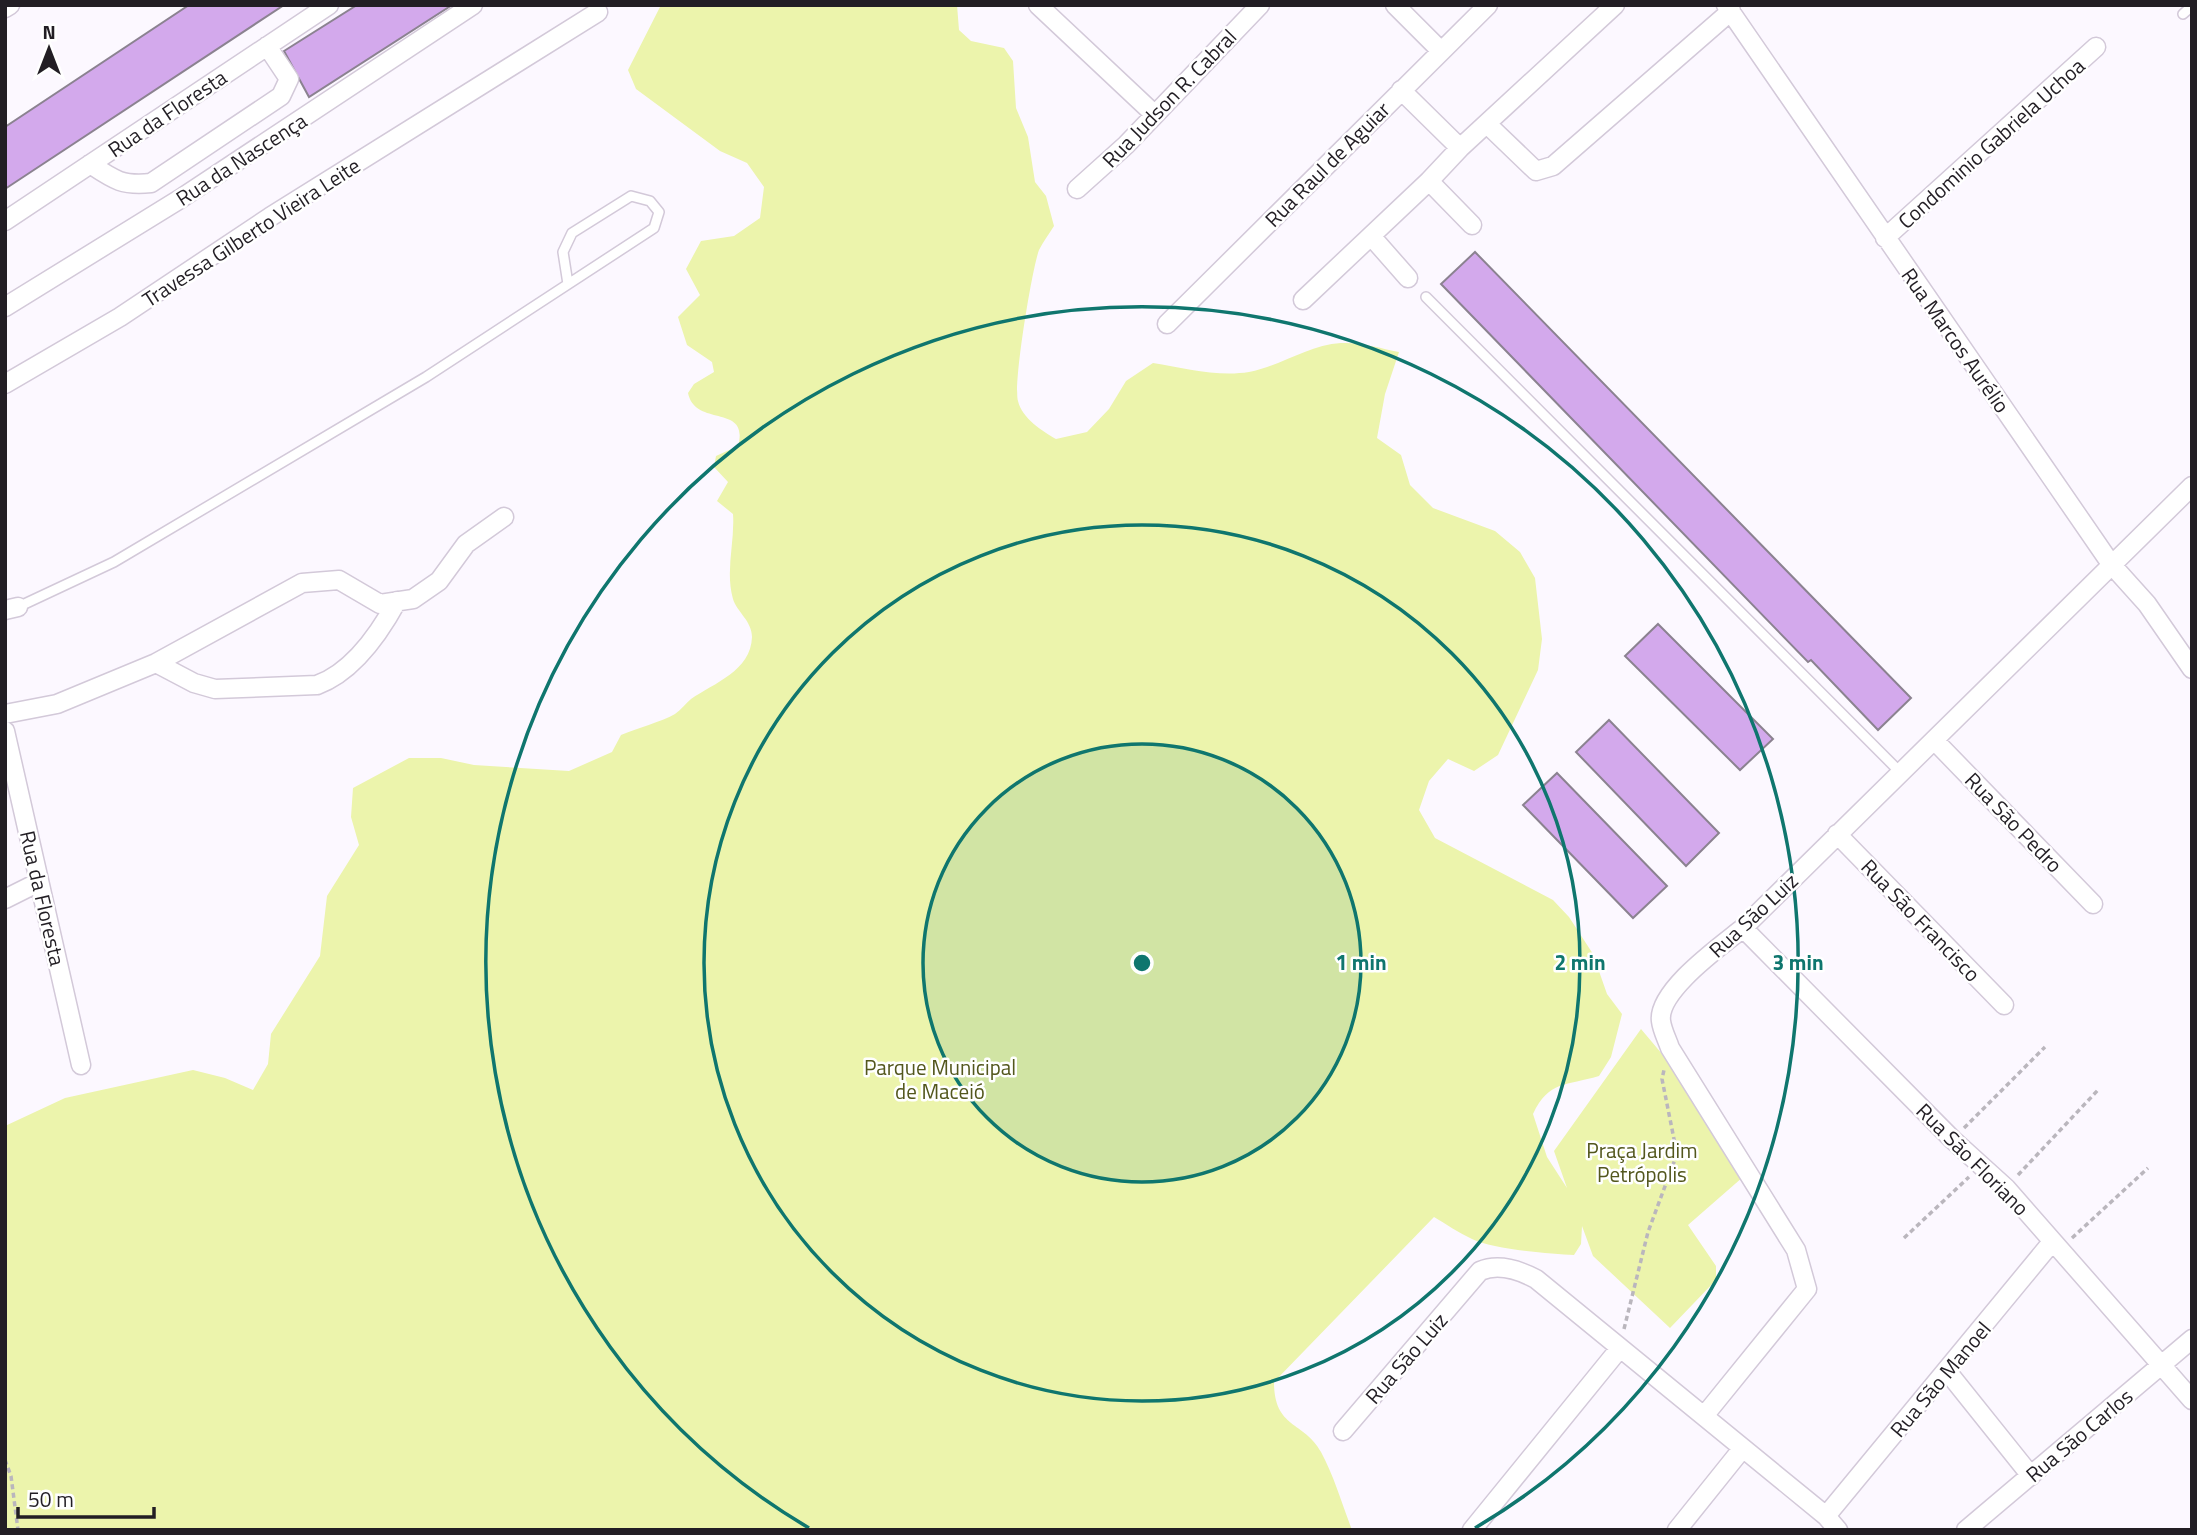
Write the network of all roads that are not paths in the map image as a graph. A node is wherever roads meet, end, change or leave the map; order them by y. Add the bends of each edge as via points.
1 (10, 5) edge
2 (329, 5) edge
3 (472, 5) edge
4 (1038, 5) edge
5 (1395, 5) edge
6 (1488, 5) edge
7 (1615, 5) edge
8 (2192, 6) edge
9 (1252, 7) edge
10 (5, 8) edge
11 (1728, 8) edge
12 (598, 12) dead end
13 (2183, 14) dead end
14 (267, 46) junction
15 (2096, 47) dead end
16 (1441, 51) junction
17 (1401, 90) junction
18 (1154, 114) junction
19 (1487, 124) junction
20 (1460, 148) junction
21 (90, 164) junction
22 (1429, 181) junction
23 (1077, 190) dead end
24 (5, 221) edge
25 (1472, 225) dead end
26 (1371, 236) junction
27 (1885, 238) junction
28 (1408, 278) dead end
29 (568, 284) junction
30 (1426, 298) dead end
31 (1303, 300) dead end
32 (5, 307) edge
33 (1167, 324) dead end
34 (5, 384) edge
35 (2192, 486) edge
36 (504, 517) dead end
37 (2111, 564) junction
38 (397, 601) junction
39 (12, 609) edge
40 (156, 663) junction
41 (2192, 668) edge
42 (5, 714) edge
43 (5, 731) edge
44 (1934, 740) junction
45 (1901, 773) junction
46 (10, 776) edge
47 (1838, 834) junction
48 (39, 882) junction
49 (5, 900) edge
50 (2094, 904) dead end
51 (1742, 928) junction
52 (2004, 1005) dead end
53 (81, 1065) dead end
54 (2056, 1245) junction
55 (2192, 1339) edge
56 (1620, 1348) junction
57 (2162, 1366) junction
58 (1947, 1371) junction
59 (2192, 1400) edge
60 (1704, 1416) junction
61 (1343, 1431) dead end
62 (1742, 1449) junction
63 (2031, 1476) junction
64 (1832, 1523) edge
65 (1472, 1530) edge
66 (1677, 1530) edge
67 (1966, 1530) edge

1 - 10 street
2 - 14 street, Rua da Floresta
3 - 32 street, Rua da Nascença via 180,199
4 - 18 street
5 - 16 street
6 - 16 street, Rua Raul de Aguiar
7 - 19 street
8 - 13 lane
9 - 18 street, Rua Judson R. Cabral
11 - 19 street via 1553,166 1536,171
11 - 27 street, Rua Marcos Aurélio
12 - 34 street, Travessa Gilberto Vieira Leite via 270,217 120,317
14 - 21 street, Rua da Floresta
14 - 21 street via 289,79 281,96 151,183 116,182
15 - 27 street, Condominio Gabriela Uchoa
16 - 17 street, Rua Raul de Aguiar
17 - 20 street
17 - 33 street, Rua Raul de Aguiar
18 - 23 street, Rua Judson R. Cabral
19 - 20 street
20 - 22 street
21 - 24 street, Rua da Floresta
22 - 25 street
22 - 26 street
26 - 28 street
26 - 31 street
27 - 37 street, Rua Marcos Aurélio
29 - 29 lane via 563,252 572,233 631,195 650,201 659,212 654,228
29 - 39 lane via 426,377 114,562
30 - 45 lane
35 - 37 street, Rua São Luiz
36 - 38 street via 466,544 439,581 413,599
37 - 41 street, Rua Marcos Aurélio via 2147,604
37 - 44 street, Rua São Luiz
38 - 40 street via 380,604 338,580 302,583
38 - 40 street via 380,631 345,669 317,685 215,689
40 - 42 street via 57,704
43 - 46 street, Rua da Floresta
44 - 45 street, Rua São Luiz
44 - 50 street, Rua São Pedro
45 - 47 street, Rua São Luiz
46 - 48 street, Rua da Floresta
47 - 51 street, Rua São Luiz
47 - 52 street, Rua São Francisco
48 - 49 street
48 - 53 street, Rua da Floresta
51 - 54 street, Rua São Floriano via 2006,1188
51 - 60 street, Rua São Luiz via 1673,990 1661,1019 1670,1048 1796,1250 1807,1289
54 - 57 street, Rua São Floriano
54 - 58 street, Rua São Manoel
55 - 57 street, Rua São Carlos
56 - 60 street, Rua São Luiz
56 - 61 street, Rua São Luiz via 1536,1279 1520,1270 1489,1267 1480,1271
56 - 65 street
57 - 59 street, Rua São Floriano
57 - 63 street, Rua São Carlos
58 - 63 street
58 - 64 street, Rua São Manoel
60 - 62 street, Rua São Luiz
62 - 64 street, Rua São Luiz
62 - 66 street
63 - 67 street, Rua São Carlos

